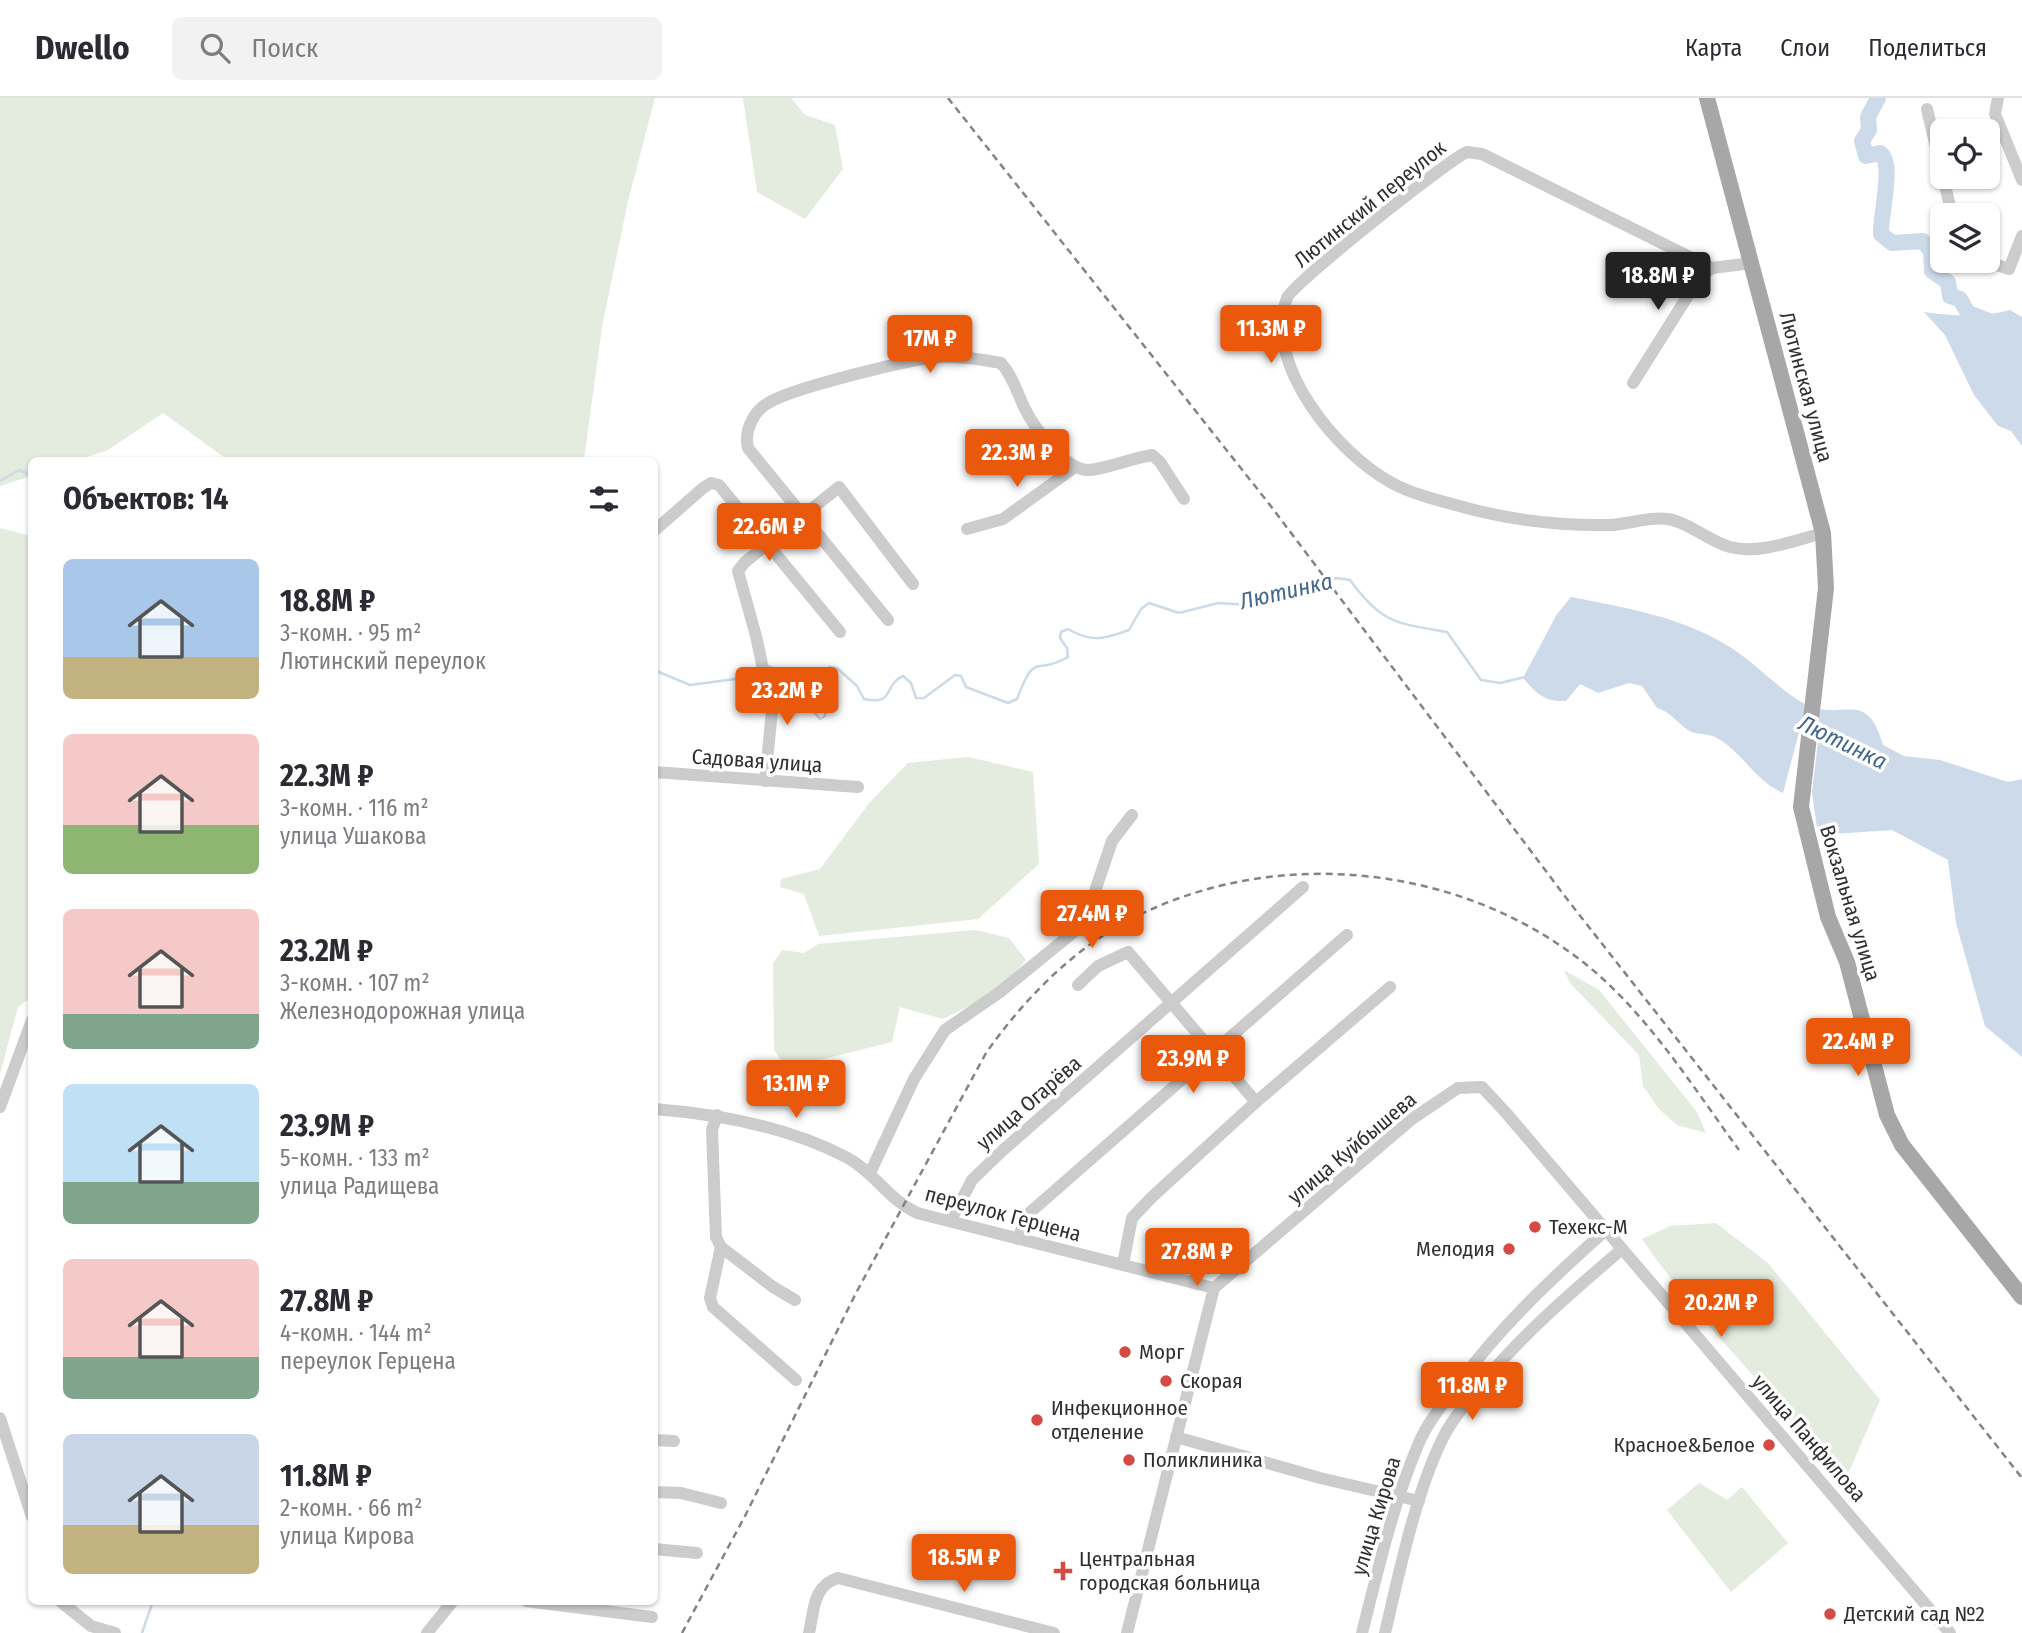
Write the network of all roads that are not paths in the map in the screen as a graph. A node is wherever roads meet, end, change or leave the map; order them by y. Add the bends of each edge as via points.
1 (1707, 98) edge
2 (1997, 98) edge
3 (1927, 110) dead end
4 (2022, 180) edge
5 (1949, 203) edge
6 (2022, 236) edge
7 (1752, 263) junction
8 (2000, 266) edge
9 (1712, 268) junction
10 (1633, 383) dead end
11 (1075, 467) junction
12 (1184, 499) dead end
13 (800, 515) junction
14 (658, 528) edge
15 (967, 530) dead end
16 (1824, 533) junction
17 (767, 542) junction
18 (913, 584) dead end
19 (888, 620) dead end
20 (840, 632) dead end
21 (658, 772) edge
22 (765, 781) junction
23 (858, 787) dead end
24 (1801, 807) joint
25 (1132, 815) dead end
26 (1303, 887) dead end
27 (1348, 935) dead end
28 (1078, 985) dead end
29 (1390, 987) dead end
30 (1172, 1003) junction
31 (28, 1031) edge
32 (1214, 1054) junction
33 (1470, 1086) joint
34 (1256, 1102) junction
35 (0, 1107) edge
36 (658, 1110) edge
37 (717, 1115) junction
38 (870, 1173) junction
39 (951, 1220) junction
40 (1606, 1230) junction
41 (1018, 1240) junction
42 (721, 1247) junction
43 (1622, 1249) junction
44 (1123, 1264) junction
45 (1214, 1288) junction
46 (2022, 1297) edge
47 (795, 1300) dead end
48 (796, 1380) dead end
49 (0, 1418) edge
50 (1176, 1437) junction
51 (658, 1440) edge
52 (674, 1441) dead end
53 (658, 1492) edge
54 (1400, 1498) junction
55 (1419, 1501) junction
56 (721, 1503) dead end
57 (28, 1505) edge
58 (658, 1549) edge
59 (697, 1553) dead end
60 (65, 1605) edge
61 (449, 1605) edge
62 (558, 1605) edge
63 (652, 1617) dead end
64 (115, 1633) edge
65 (427, 1633) edge
66 (809, 1633) edge
67 (1054, 1633) edge
68 (1127, 1633) edge
69 (1362, 1633) edge
70 (1385, 1633) edge
71 (1950, 1633) edge

1 - 7 main road, Лютинская улица
2 - 4 street via 1995,114
3 - 5 street
6 - 8 street via 2009,269
7 - 9 street
7 - 16 main road, Лютинская улица
9 - 10 street via 1699,278
9 - 16 street, Лютинский переулок via 1482,154 1467,152 1347,243 1287,296 1282,318 1289,368 1301,394 1330,432 1364,463 1392,484 1453,504 1556,525 1613,525 1667,518 1731,548 1762,547
11 - 12 street via 1089,470 1152,455
11 - 13 street via 1062,458 1026,410 1001,363 919,359 764,405 750,424 748,448
11 - 15 street via 1003,519
13 - 17 street
13 - 18 street via 839,487
13 - 19 street
14 - 17 street via 711,483 719,485
16 - 24 main road, Лютинская улица via 1826,588
17 - 20 street
17 - 22 street via 738,571 772,711
21 - 22 street, Садовая улица
22 - 23 street, Садовая улица
24 - 46 main road, Вокзальная улица via 1824,904 1847,962 1887,1115 1902,1145
25 - 38 street via 1112,841 1089,909 1076,930 945,1030 914,1079
26 - 30 street, улица Огарёва
27 - 32 street
28 - 30 street via 1116,954 1128,952
29 - 34 street
30 - 32 street
30 - 39 street, улица Огарёва via 972,1180
31 - 35 street
32 - 34 street
32 - 41 street via 1027,1215
33 - 40 street, улица Панфилова via 1482,1087
33 - 45 street, улица Куйбышева via 1458,1088 1412,1119
34 - 44 street via 1132,1218
36 - 37 street
37 - 38 street via 789,1135 846,1157
37 - 42 street via 712,1130 713,1201
38 - 39 street, переулок Герцена via 905,1207
39 - 41 street, переулок Герцена
40 - 43 street, улица Панфилова
40 - 54 street, улица Кирова via 1528,1301 1475,1361 1433,1418
41 - 44 street, переулок Герцена
42 - 47 street
42 - 48 street via 710,1298 713,1307
43 - 55 street, улица Кирова via 1542,1317 1461,1409 1444,1434
43 - 71 street, улица Панфилова
44 - 45 street, переулок Герцена
45 - 50 street
49 - 57 street
50 - 54 street
50 - 68 street
51 - 52 street
53 - 56 street
54 - 55 street
54 - 69 street, улица Кирова
55 - 70 street, улица Кирова
58 - 59 street
60 - 64 street via 91,1626
61 - 65 street
62 - 63 street
66 - 67 street via 818,1590 838,1578

